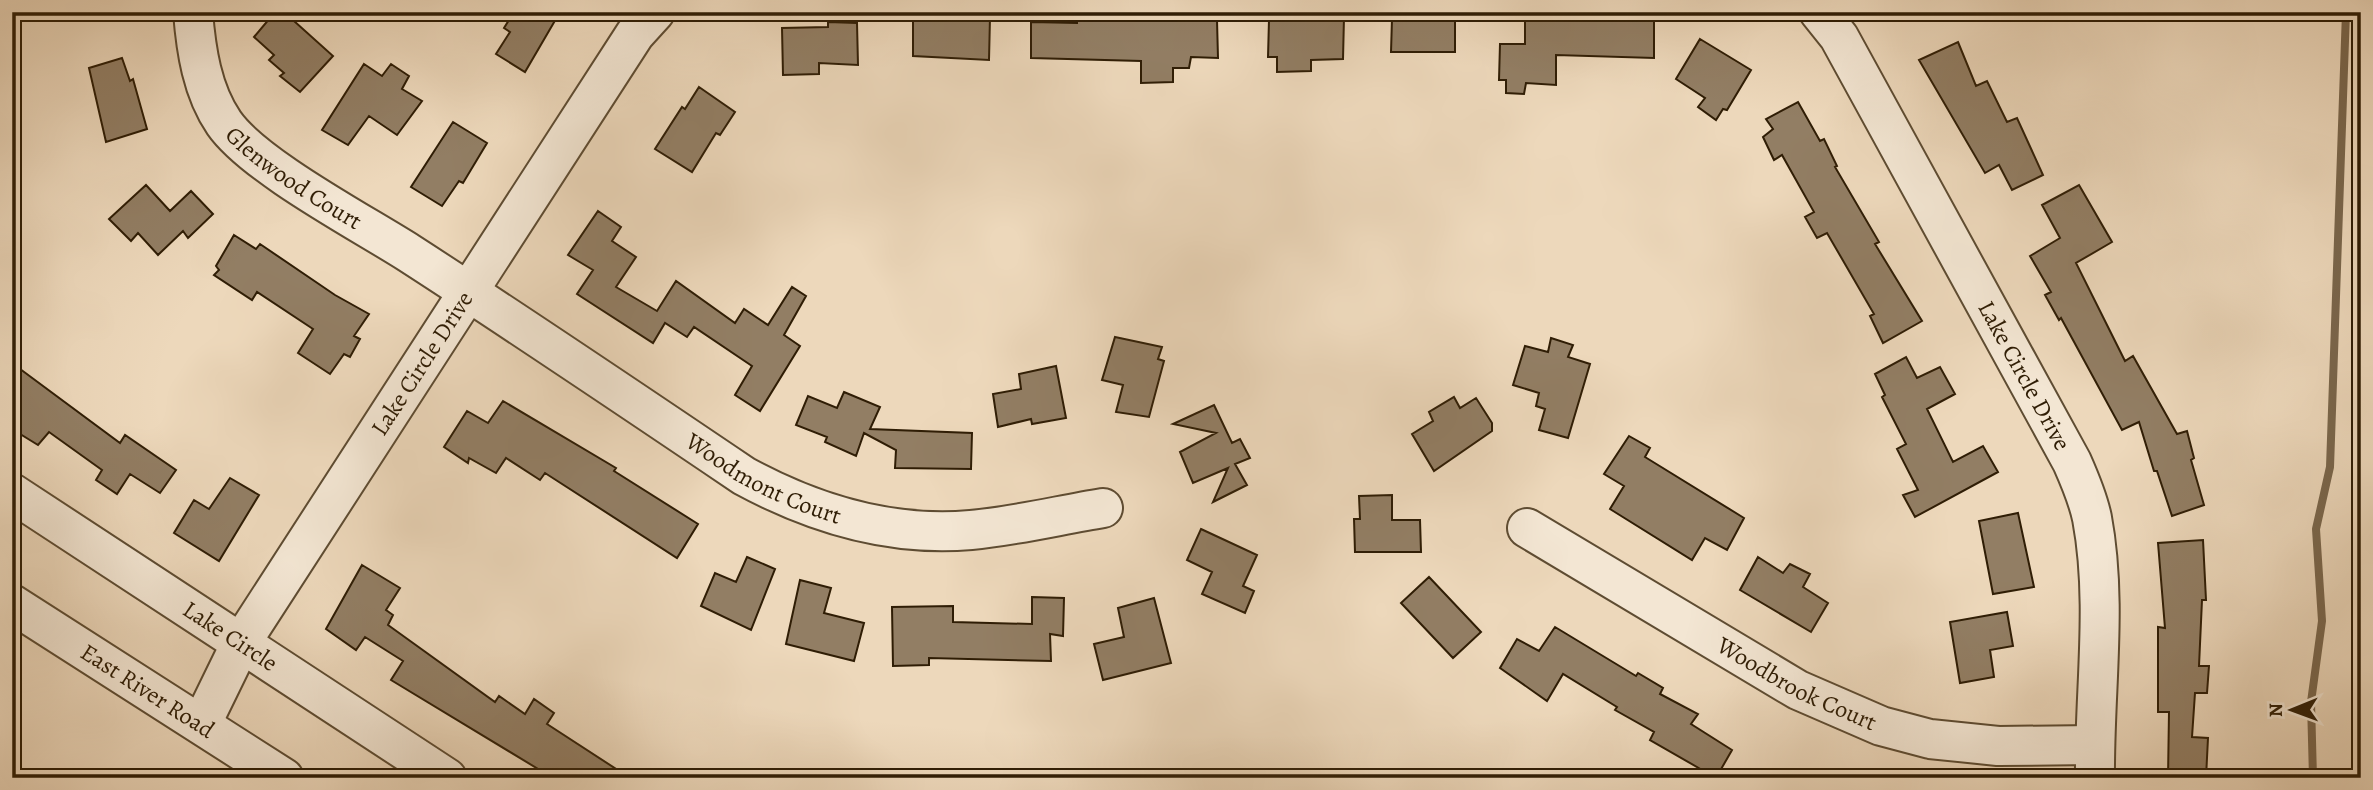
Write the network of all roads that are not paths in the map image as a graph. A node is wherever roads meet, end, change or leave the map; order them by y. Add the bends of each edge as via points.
1 (193, 12) edge
2 (655, 12) edge
3 (1819, 12) edge
4 (468, 291) junction
5 (12, 493) edge
6 (1103, 508) dead end
7 (1527, 528) dead end
8 (12, 604) edge
9 (241, 643) junction
10 (202, 723) junction
11 (2095, 761) edge
12 (284, 778) edge
13 (447, 778) edge

1 - 4 street, Glenwood Court via 206,89 225,124 265,161
2 - 4 street, Lake Circle Drive via 635,34
3 - 11 street, Lake Circle Drive via 1839,37 2082,486 2092,516 2100,594
4 - 6 street, Woodmont Court via 744,475 818,511 886,526 971,530
4 - 9 street, Lake Circle Drive
5 - 9 street, Lake Circle
7 - 11 street, Woodbrook Court via 1798,690 1881,726 1960,743
8 - 10 street, East River Road
9 - 10 street, Lake Circle Drive
9 - 13 street, Lake Circle
10 - 12 street, East River Road

